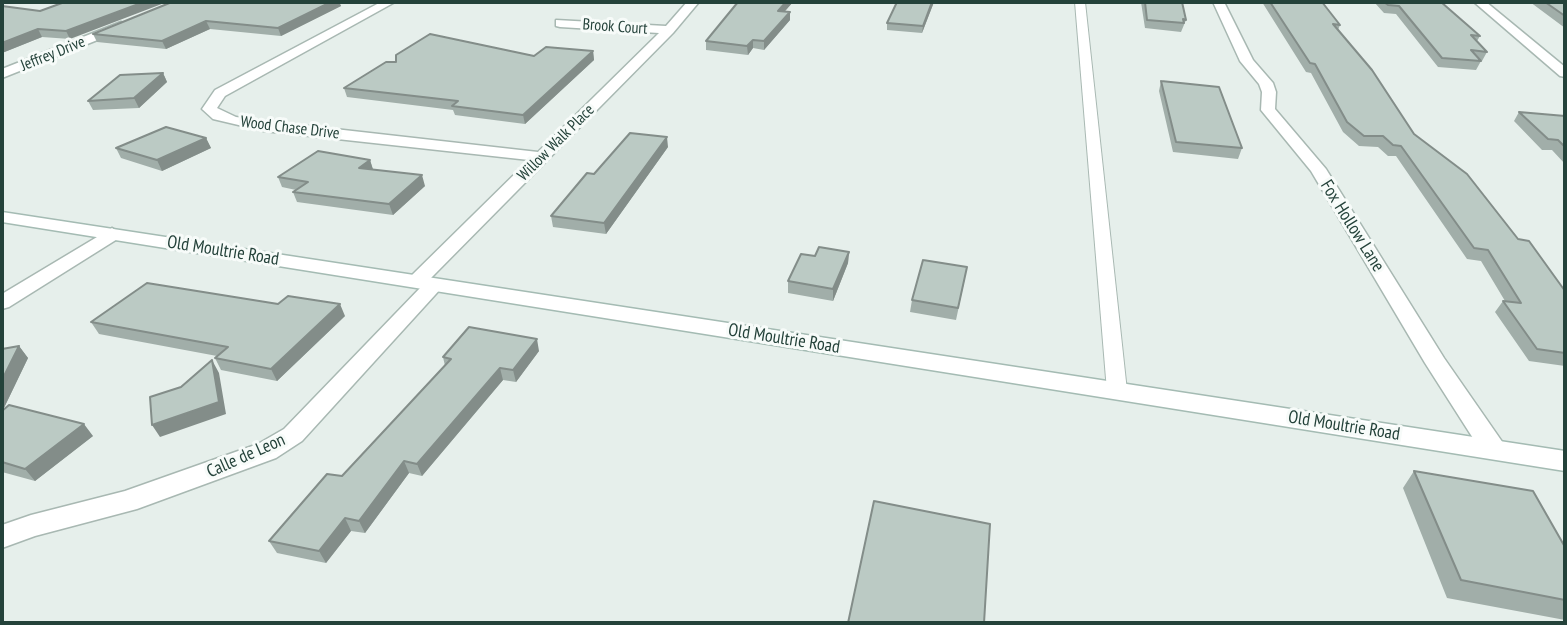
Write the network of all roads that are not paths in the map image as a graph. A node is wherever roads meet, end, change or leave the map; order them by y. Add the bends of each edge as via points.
1 (389, 2) edge
2 (694, 2) edge
3 (1080, 2) edge
4 (1218, 2) edge
5 (1479, 2) edge
6 (129, 23) edge
7 (560, 23) dead end
8 (669, 30) junction
9 (1565, 73) edge
10 (2, 74) edge
11 (542, 157) junction
12 (2, 217) edge
13 (112, 234) junction
14 (426, 283) junction
15 (2, 303) edge
16 (1117, 391) junction
17 (1494, 450) junction
18 (1565, 461) edge
19 (2, 537) edge

1 - 11 street, Wood Chase Drive via 220,93 209,109 233,121
2 - 8 street, Willow Walk Place
3 - 16 lane
4 - 17 street, Fox Hollow Lane via 1247,61 1266,83 1268,110 1318,170
5 - 9 street
6 - 10 street, Jeffrey Drive
7 - 8 street, Brook Court
8 - 11 street, Willow Walk Place
11 - 14 street, Willow Walk Place
12 - 13 street, Old Moultrie Road
13 - 14 street, Old Moultrie Road
13 - 15 street
14 - 16 street, Old Moultrie Road
14 - 19 street, Calle de Leon via 293,435 267,451 127,501
16 - 17 street, Old Moultrie Road
17 - 18 street, Old Moultrie Road

